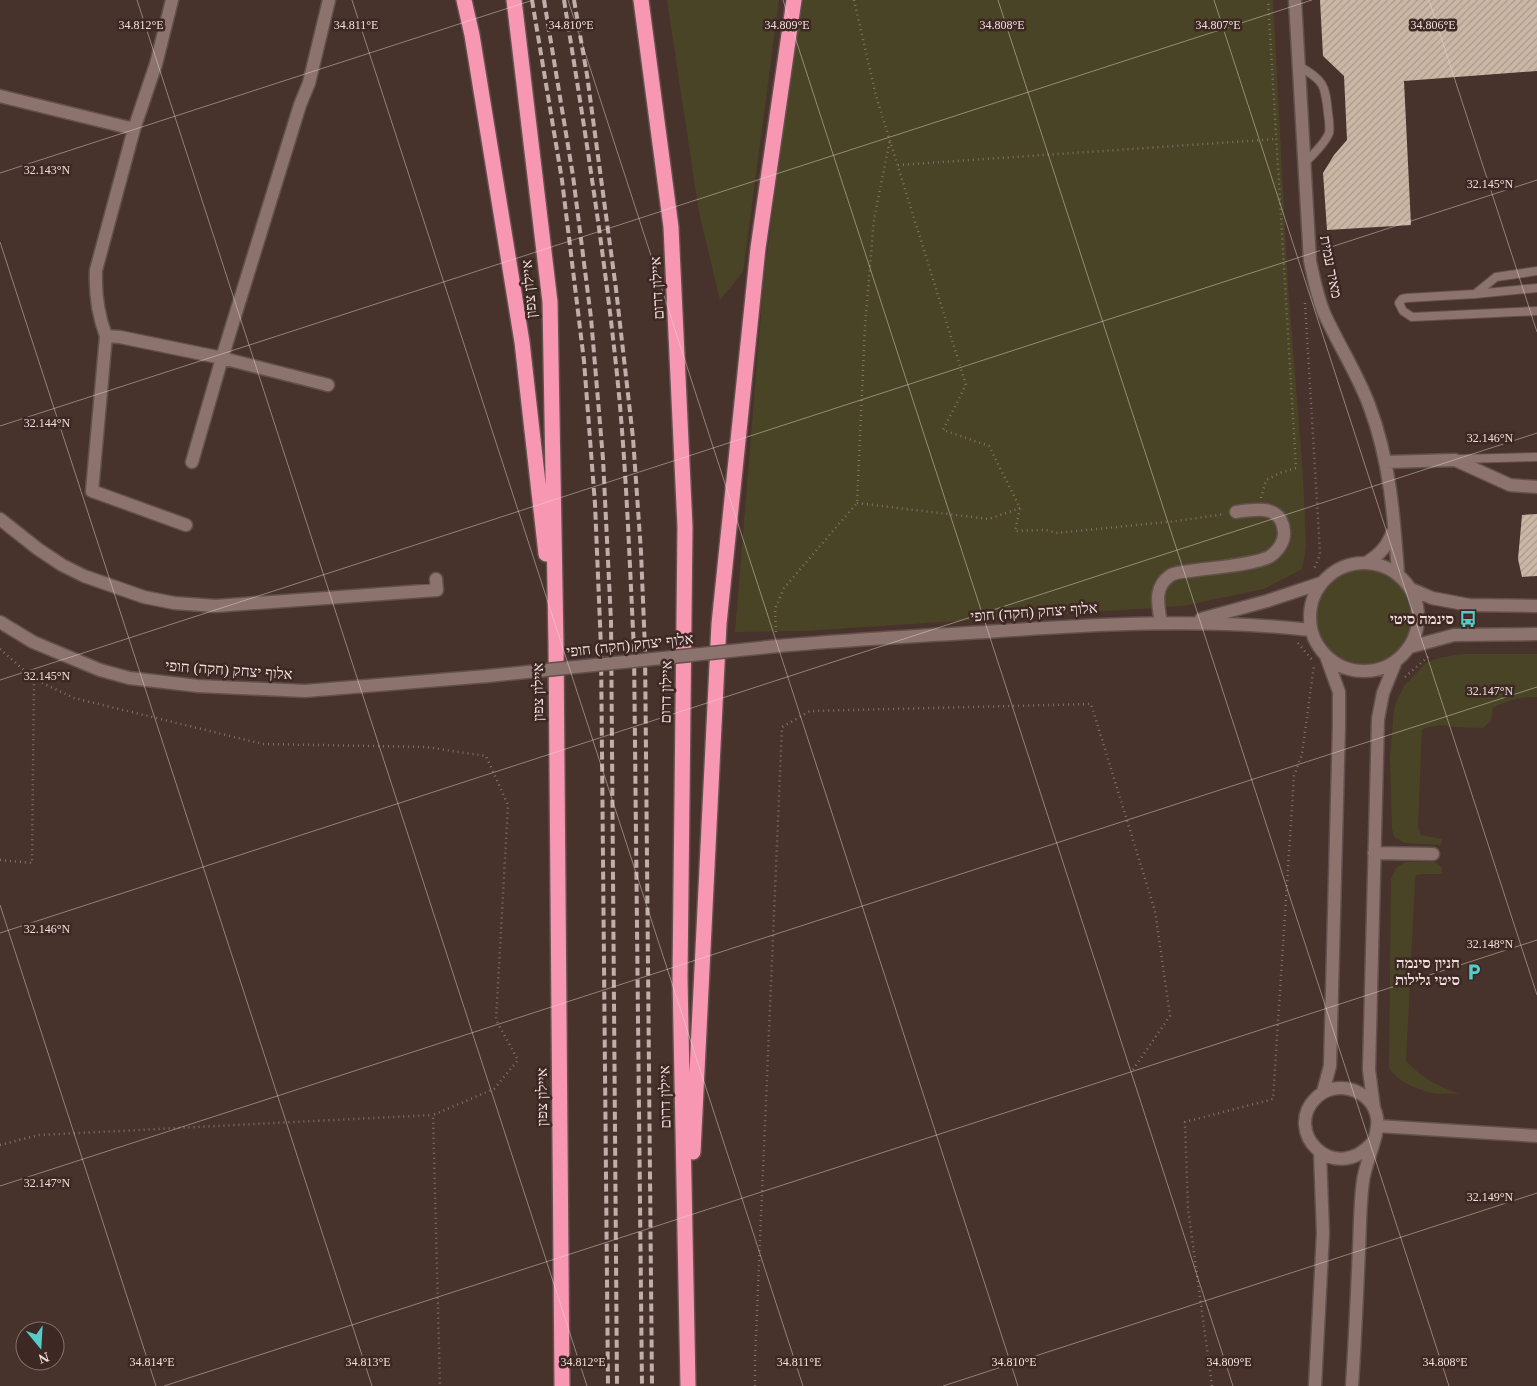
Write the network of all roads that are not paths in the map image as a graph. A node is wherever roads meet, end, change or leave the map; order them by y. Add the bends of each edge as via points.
1 (172, 0) edge
2 (329, 0) edge
3 (464, 0) edge
4 (514, 0) edge
5 (641, 0) edge
6 (794, 0) edge
7 (1295, 0) edge
8 (1299, 66) junction
9 (0, 96) edge
10 (134, 129) junction
11 (1304, 164) junction
12 (1537, 270) edge
13 (1537, 288) edge
14 (1475, 294) junction
15 (1537, 311) edge
16 (106, 336) junction
17 (222, 358) junction
18 (328, 385) dead end
19 (1537, 457) edge
20 (1455, 460) junction
21 (192, 462) dead end
22 (1386, 462) junction
23 (1537, 487) edge
24 (1236, 512) road end
25 (0, 519) edge
26 (186, 526) dead end
27 (1394, 526) junction
28 (1366, 563) junction
29 (1398, 574) junction
30 (436, 580) dead end
31 (1322, 583) junction
32 (1411, 588) junction
33 (1537, 606) edge
34 (0, 622) edge
35 (1186, 622) junction
36 (1161, 623) junction
37 (1311, 630) junction
38 (1537, 634) edge
39 (556, 645) junction
40 (1410, 647) junction
41 (1326, 656) junction
42 (1396, 662) junction
43 (1374, 853) junction
44 (1433, 854) dead end
45 (1323, 1092) junction
46 (1374, 1108) junction
47 (1377, 1126) junction
48 (1537, 1136) edge
49 (1372, 1142) junction
50 (1320, 1153) junction
51 (687, 1278) junction
52 (562, 1386) edge
53 (688, 1386) edge
54 (1315, 1386) edge
55 (1352, 1386) edge

1 - 10 street via 156,64
2 - 17 street via 309,83
3 - 39 highway via 522,342
4 - 39 highway, איילון צפון via 550,302
5 - 51 highway, איילון דרום via 671,227 685,527 680,978
6 - 51 highway via 758,248 720,624
7 - 8 street, מאיר עמית
8 - 11 street, מאיר עמית
8 - 11 lane via 1321,82 1329,125 1324,141
9 - 10 street
10 - 16 street via 96,270 95,287
11 - 22 street, מאיר עמית via 1310,261 1316,288 1324,312 1364,392
12 - 14 lane via 1496,277
13 - 14 lane
14 - 15 lane via 1407,298 1399,303 1412,318
16 - 17 street
16 - 26 street via 92,491
17 - 18 street
17 - 21 street
19 - 20 lane
20 - 22 street
20 - 23 street via 1510,485
22 - 27 street, מאיר עמית
24 - 36 street via 1272,511 1281,520 1285,534 1280,547 1269,556 1254,561 1172,574 1162,583 1157,594
25 - 30 street via 38,549 84,576 174,603 216,606 437,590
27 - 28 street via 1389,542 1380,554
27 - 29 street, מאיר עמית
28 - 29 street via 1378,564
28 - 31 street via 1344,566
29 - 32 street
31 - 35 street, אלוף יצחק (חקה) חופי
31 - 37 street via 1311,606
32 - 33 street via 1432,598 1469,605
32 - 40 street via 1419,612 1419,624
34 - 36 street, אלוף יצחק (חקה) חופי, bridge via 33,642 100,670 129,678 188,686 305,691 778,646
35 - 36 street, אלוף יצחק (חקה) חופי
35 - 37 street, אלוף יצחק (חקה) חופי
37 - 41 street via 1316,644
38 - 40 street via 1454,635
39 - 52 highway, איילון צפון
40 - 42 street
41 - 42 street via 1352,671 1383,669
41 - 45 street via 1339,692 1339,725 1330,1066
42 - 43 street via 1383,693 1378,719
43 - 44 street
43 - 46 street via 1369,1070
45 - 46 street via 1334,1088 1358,1091
45 - 50 street via 1310,1106 1305,1125 1312,1145
46 - 47 street
47 - 48 street
47 - 49 street
49 - 50 street via 1365,1151 1342,1160
49 - 55 street via 1363,1180
50 - 54 street via 1322,1233
51 - 53 highway, איילון דרום

